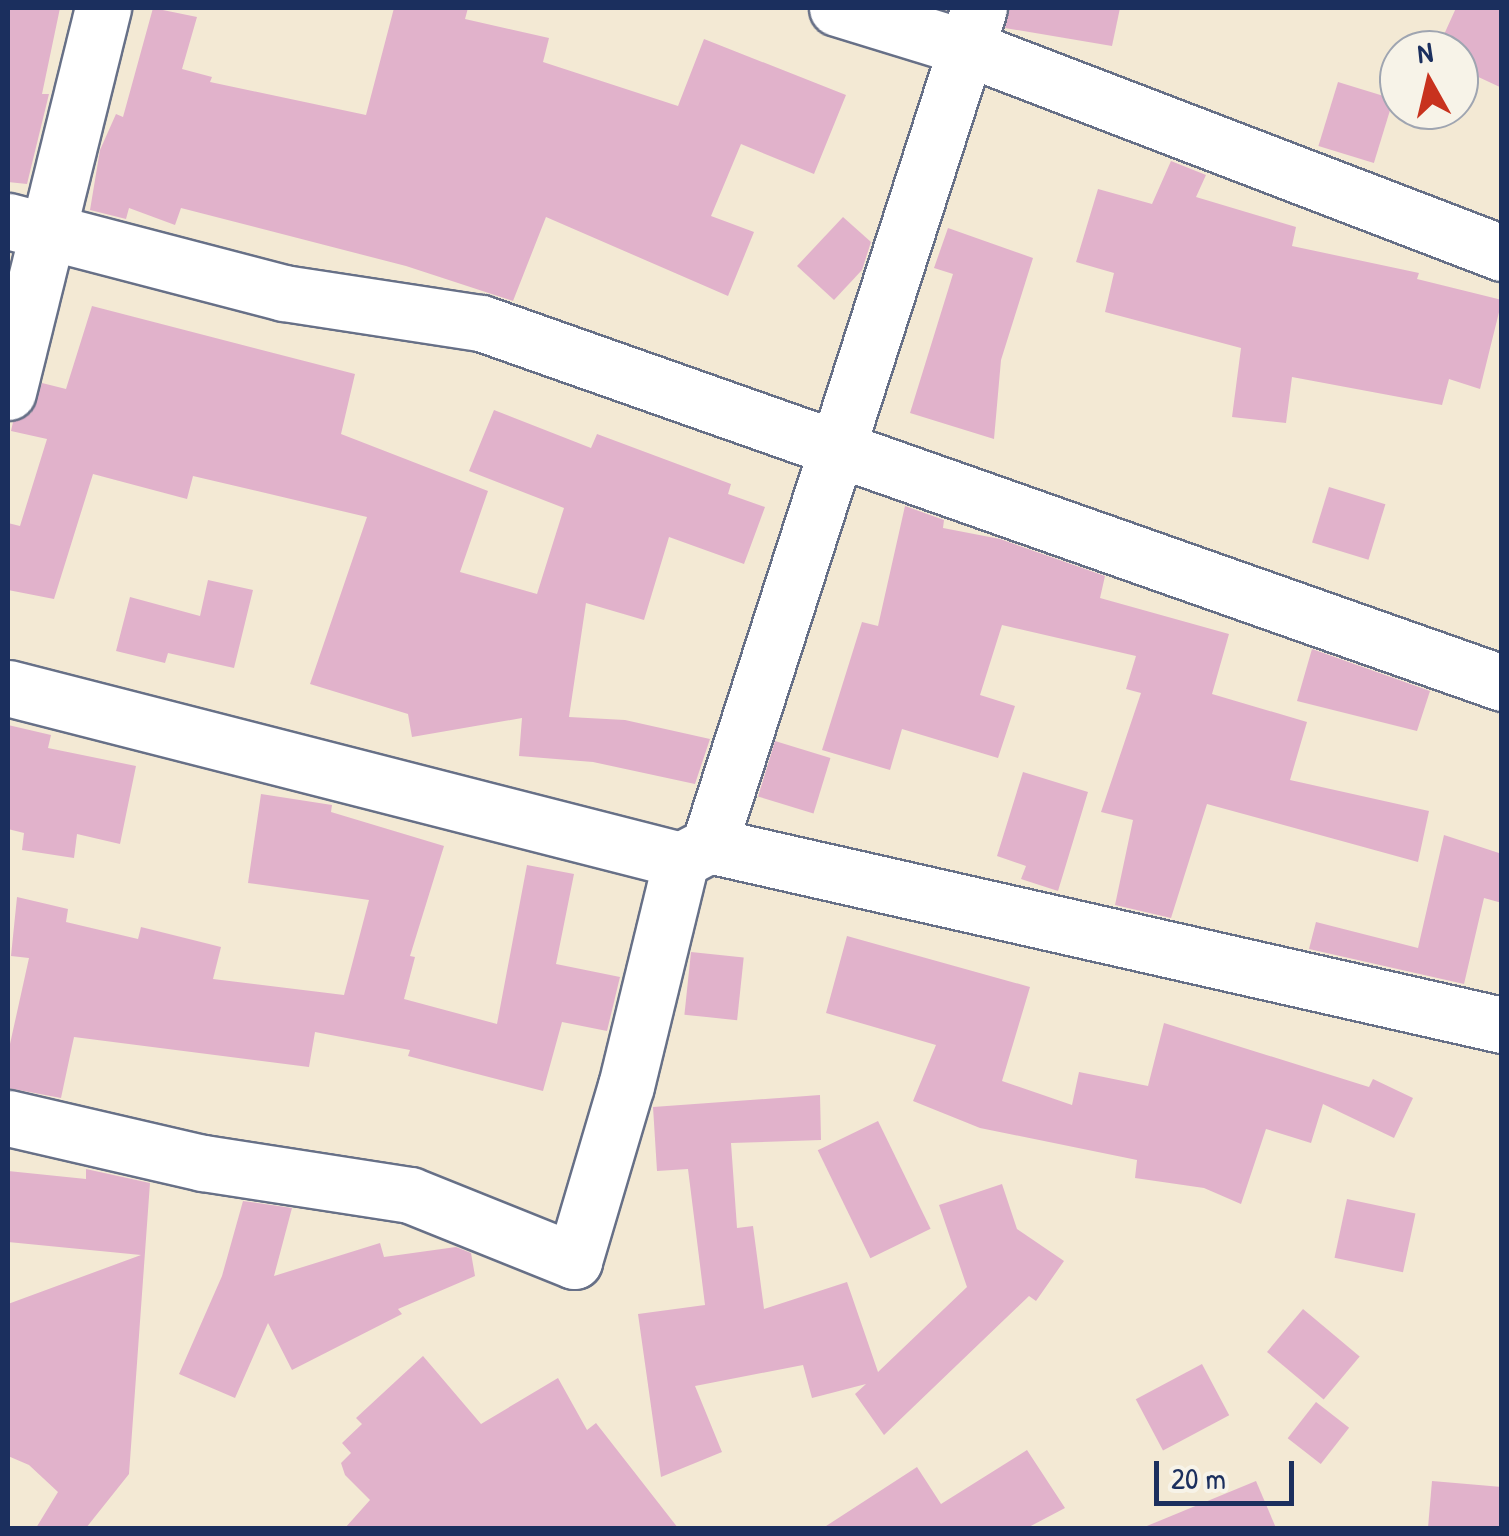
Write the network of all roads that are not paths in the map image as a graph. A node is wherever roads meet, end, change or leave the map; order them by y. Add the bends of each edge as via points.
1 (103, 8) edge
2 (837, 8) edge
3 (973, 28) edge
4 (27, 228) edge
5 (1502, 254) edge
6 (8, 392) edge
7 (836, 444) junction
8 (1502, 683) edge
9 (8, 688) edge
10 (695, 852) junction
11 (1502, 1025) edge
12 (8, 1118) edge

1 - 4 street
2 - 3 street
3 - 5 street
3 - 7 street
4 - 6 street
4 - 7 street via 284,294 481,323
7 - 8 street
7 - 10 street
9 - 10 street
10 - 11 street
10 - 12 street via 574,1261 410,1195 203,1163

